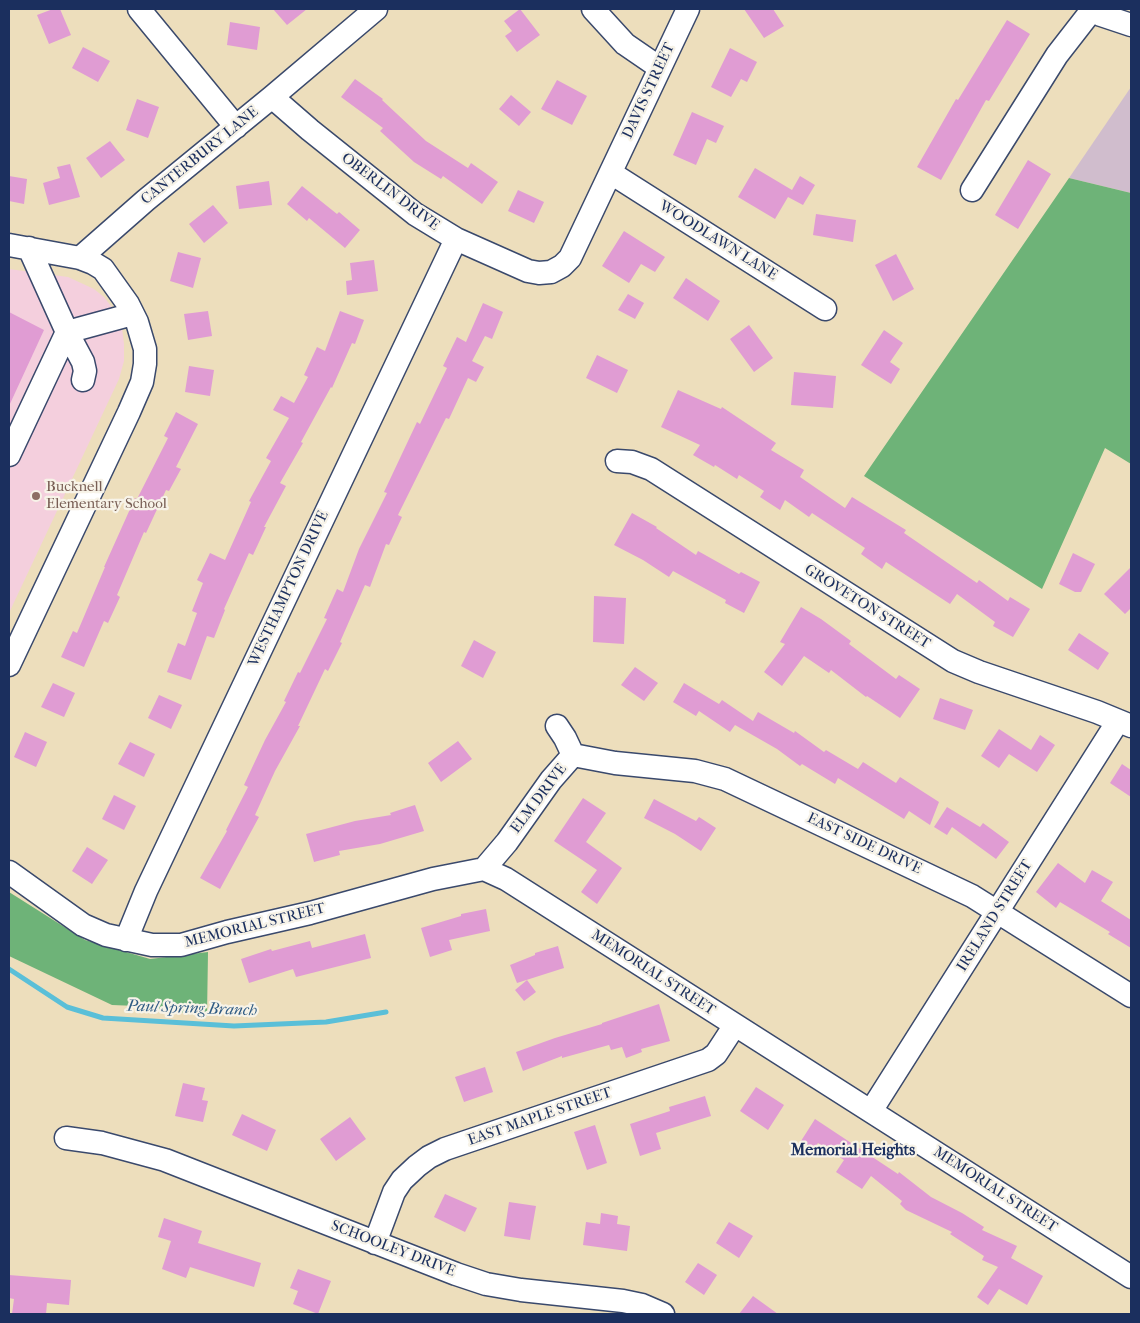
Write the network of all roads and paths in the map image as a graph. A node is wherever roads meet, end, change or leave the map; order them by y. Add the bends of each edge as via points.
1 (139, 9) edge
2 (376, 9) edge
3 (593, 9) edge
4 (688, 9) edge
5 (1091, 9) edge
6 (1131, 25) edge
7 (660, 68) junction
8 (272, 97) junction
9 (236, 127) junction
10 (611, 173) junction
11 (972, 190) dead end
12 (456, 239) junction
13 (19, 247) edge
14 (80, 258) junction
15 (825, 309) dead end
16 (133, 314) junction
17 (67, 332) junction
18 (83, 380) dead end
19 (9, 454) edge
20 (617, 461) dead end
21 (9, 665) edge
22 (1124, 724) edge
23 (557, 726) dead end
24 (573, 755) junction
25 (484, 869) junction
26 (9, 872) edge
27 (998, 911) junction
28 (126, 940) junction
29 (1131, 996) edge
30 (735, 1025) junction
31 (871, 1111) junction
32 (66, 1138) dead end
33 (375, 1242) junction
34 (1131, 1278) edge
35 (663, 1314) edge

1 - 9 street
2 - 8 street, CANTERBURY LANE
3 - 7 street via 625,44
4 - 7 street, DAVIS STREET
5 - 6 street
5 - 11 street via 1057,55
7 - 10 street, DAVIS STREET
8 - 9 street, CANTERBURY LANE
8 - 12 street, OBERLIN DRIVE via 415,214
9 - 14 street, CANTERBURY LANE
10 - 12 street, OBERLIN DRIVE via 570,258 551,272 528,270
10 - 15 street, WOODLAWN LANE
12 - 28 street, WESTHAMPTON DRIVE via 146,891
13 - 14 street
13 - 17 street
14 - 16 street via 103,270
16 - 17 street
16 - 21 street via 145,349 142,382
17 - 18 street via 83,362
17 - 19 street
20 - 22 street, GROVETON STREET via 651,469 953,661
22 - 27 street, IRELAND STREET
23 - 24 street, ELM DRIVE
24 - 25 street, ELM DRIVE
24 - 27 street, EAST SIDE DRIVE via 695,771 725,779
25 - 28 street, MEMORIAL STREET via 433,879 181,945 152,945
25 - 30 street, MEMORIAL STREET via 506,879
26 - 28 street, MEMORIAL STREET via 83,925
27 - 29 street, EAST SIDE DRIVE
27 - 31 street, IRELAND STREET
30 - 31 street, MEMORIAL STREET
30 - 33 street, EAST MAPLE STREET via 716,1054 708,1060 429,1157 402,1180 394,1192
31 - 34 street, MEMORIAL STREET
32 - 33 street, SCHOOLEY DRIVE via 102,1143 165,1160
33 - 35 street, SCHOOLEY DRIVE via 486,1284 623,1300

